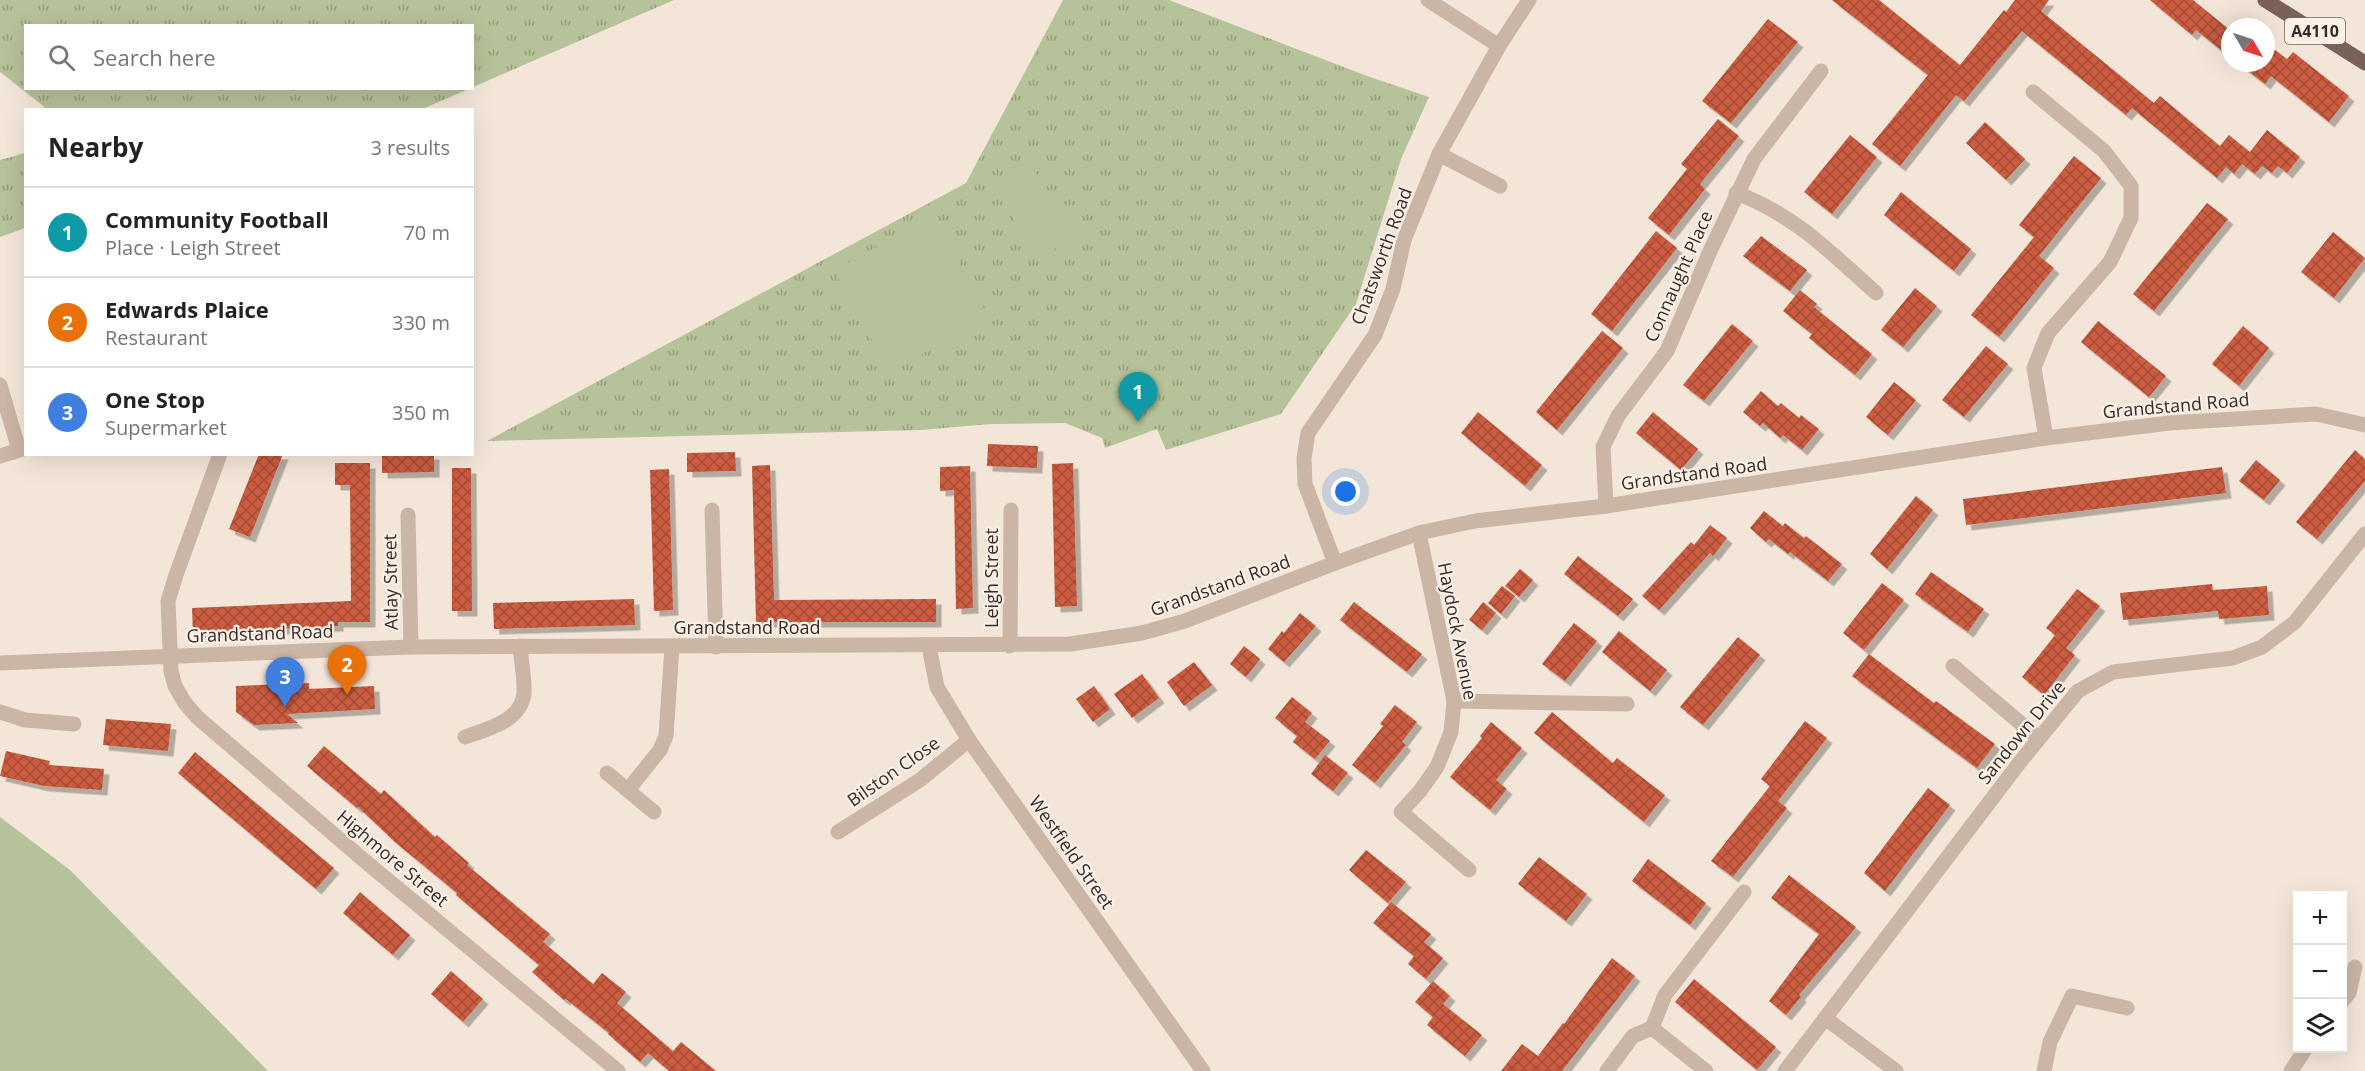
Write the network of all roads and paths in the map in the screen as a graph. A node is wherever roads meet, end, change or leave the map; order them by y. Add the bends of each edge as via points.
1 (1428, 0) edge
2 (1529, 0) edge
3 (2265, 0) edge
4 (1500, 46) junction
5 (2365, 63) edge
6 (1821, 71) dead end
7 (2033, 92) dead end
8 (1439, 154) junction
9 (1500, 186) dead end
10 (1736, 193) junction
11 (1876, 293) dead end
12 (0, 385) edge
13 (2365, 425) edge
14 (2046, 438) junction
15 (22, 449) edge
16 (0, 456) edge
17 (219, 456) edge
18 (1606, 506) junction
19 (712, 510) dead end
20 (1011, 510) dead end
21 (408, 515) dead end
22 (1419, 533) junction
23 (2364, 539) edge
24 (1335, 563) junction
25 (520, 646) junction
26 (929, 646) junction
27 (1010, 646) junction
28 (411, 647) junction
29 (672, 647) junction
30 (716, 647) junction
31 (171, 656) junction
32 (0, 663) edge
33 (1953, 666) dead end
34 (1454, 700) junction
35 (1627, 704) dead end
36 (0, 712) edge
37 (74, 724) dead end
38 (465, 737) dead end
39 (2038, 738) junction
40 (969, 740) junction
41 (607, 772) dead end
42 (628, 790) junction
43 (654, 812) dead end
44 (838, 832) dead end
45 (1469, 870) dead end
46 (1744, 892) dead end
47 (2355, 967) dead end
48 (2344, 999) edge
49 (2127, 1008) dead end
50 (1825, 1018) junction
51 (1652, 1028) junction
52 (2303, 1053) edge
53 (618, 1071) edge
54 (1203, 1071) edge
55 (1607, 1071) edge
56 (1706, 1071) edge
57 (1785, 1071) edge
58 (1896, 1071) edge
59 (2044, 1071) edge
60 (2291, 1071) edge

1 - 4 street
2 - 4 street, Chatsworth Road
3 - 5 main road, A4110
4 - 8 street, Chatsworth Road
6 - 10 street, Connaught Place via 1754,159
7 - 14 street via 2104,151 2131,186 2131,218 2110,262 2048,333 2034,368
8 - 9 street
8 - 24 street, Chatsworth Road via 1404,240 1393,289 1375,335 1308,433 1305,484
10 - 11 street via 1762,203 1804,229
10 - 18 street, Connaught Place via 1667,351 1618,416 1603,447
12 - 15 street
13 - 14 street, Grandstand Road via 2316,414 2170,423
14 - 18 street, Grandstand Road
15 - 16 street
17 - 31 street, Highmore Street via 168,601
18 - 22 street, Grandstand Road via 1475,521
19 - 30 street
20 - 27 street, Leigh Street
21 - 28 street, Atlay Street
22 - 24 street, Grandstand Road
22 - 34 street, Haydock Avenue
23 - 39 street, Sandown Drive via 2295,622 2262,647 2233,658 2113,672 2078,691
24 - 27 street, Grandstand Road via 1185,621 1142,633 1070,645
25 - 28 street, Grandstand Road
25 - 29 street, Grandstand Road
25 - 38 street via 524,695 516,711 503,723
26 - 27 street, Grandstand Road
26 - 30 street, Grandstand Road
26 - 40 street, Westfield Street via 937,687
28 - 31 street, Grandstand Road
29 - 30 street, Grandstand Road
29 - 42 street via 666,736 660,750
31 - 32 street, Grandstand Road
31 - 53 street, Highmore Street via 175,686 197,717
33 - 39 street
34 - 35 street
34 - 45 street, Haydock Avenue via 1451,732 1437,767 1401,812
36 - 37 street via 26,720
39 - 50 street, Sandown Drive
40 - 44 street, Bilston Close via 920,780
40 - 54 street, Westfield Street
41 - 42 street
42 - 43 street
46 - 51 street via 1665,995
47 - 48 street
49 - 59 street via 2072,996 2050,1042
50 - 57 street, Sandown Drive
50 - 58 street
51 - 55 street via 1633,1036
51 - 56 street
52 - 60 street

